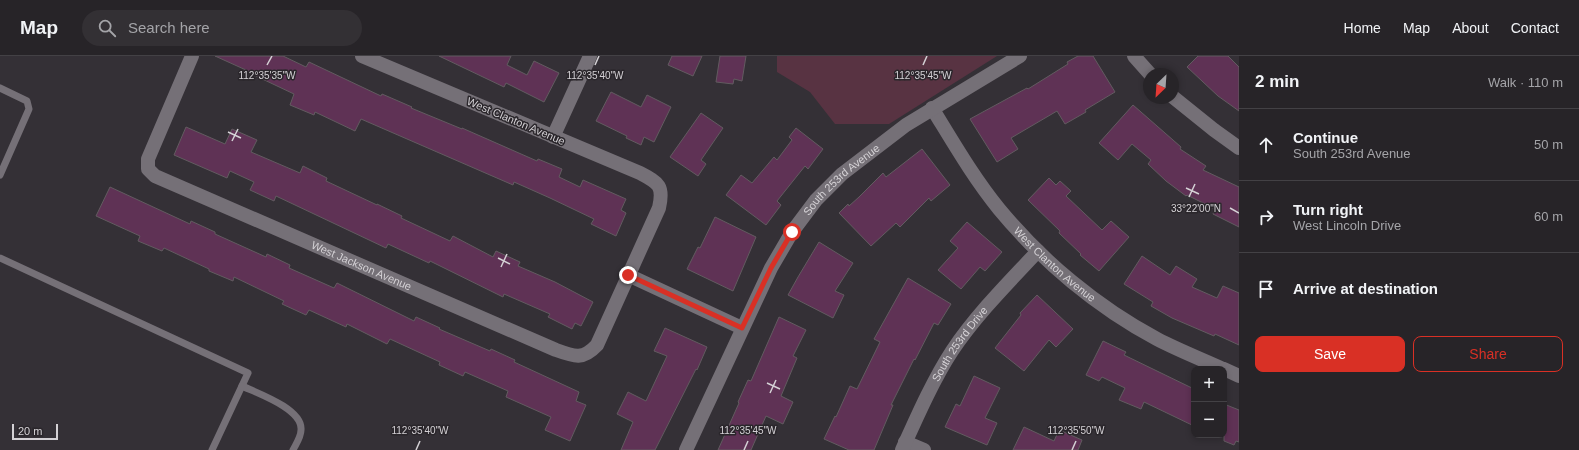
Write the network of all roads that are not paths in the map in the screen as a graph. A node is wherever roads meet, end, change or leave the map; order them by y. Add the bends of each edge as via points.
1 (192, 56) edge
2 (362, 56) edge
3 (590, 56) edge
4 (1020, 56) edge
5 (1134, 56) edge
6 (1145, 68) edge
7 (0, 88) edge
8 (1179, 102) edge
9 (932, 108) junction
10 (553, 136) junction
11 (1239, 148) edge
12 (0, 175) edge
13 (1038, 251) junction
14 (0, 258) edge
15 (628, 275) junction
16 (742, 328) junction
17 (1217, 366) edge
18 (1227, 370) edge
19 (1239, 376) edge
20 (242, 386) junction
21 (904, 446) edge
22 (212, 450) edge
23 (293, 450) edge
24 (686, 450) edge
25 (924, 450) edge

1 - 15 street, West Jackson Avenue via 148,159 148,169 164,181 556,350 578,357 589,354 597,345
2 - 10 street, West Clanton Avenue
3 - 10 street
4 - 9 street, South 253rd Avenue
5 - 6 street
7 - 12 lane via 27,101 29,109
8 - 11 street
9 - 13 street, West Clanton Avenue via 999,209
9 - 16 street, South 253rd Avenue via 867,154 816,200 781,249
10 - 15 street, West Clanton Avenue via 656,182 662,194 659,208
13 - 17 street, West Clanton Avenue via 1094,299 1119,316 1156,338
13 - 21 street, South 253rd Drive via 985,309 952,351
14 - 20 lane via 248,373
15 - 16 street
16 - 24 street, South 253rd Avenue
18 - 19 street, West Clanton Avenue
20 - 22 lane
20 - 23 lane via 290,410 299,420 302,429
21 - 25 street

